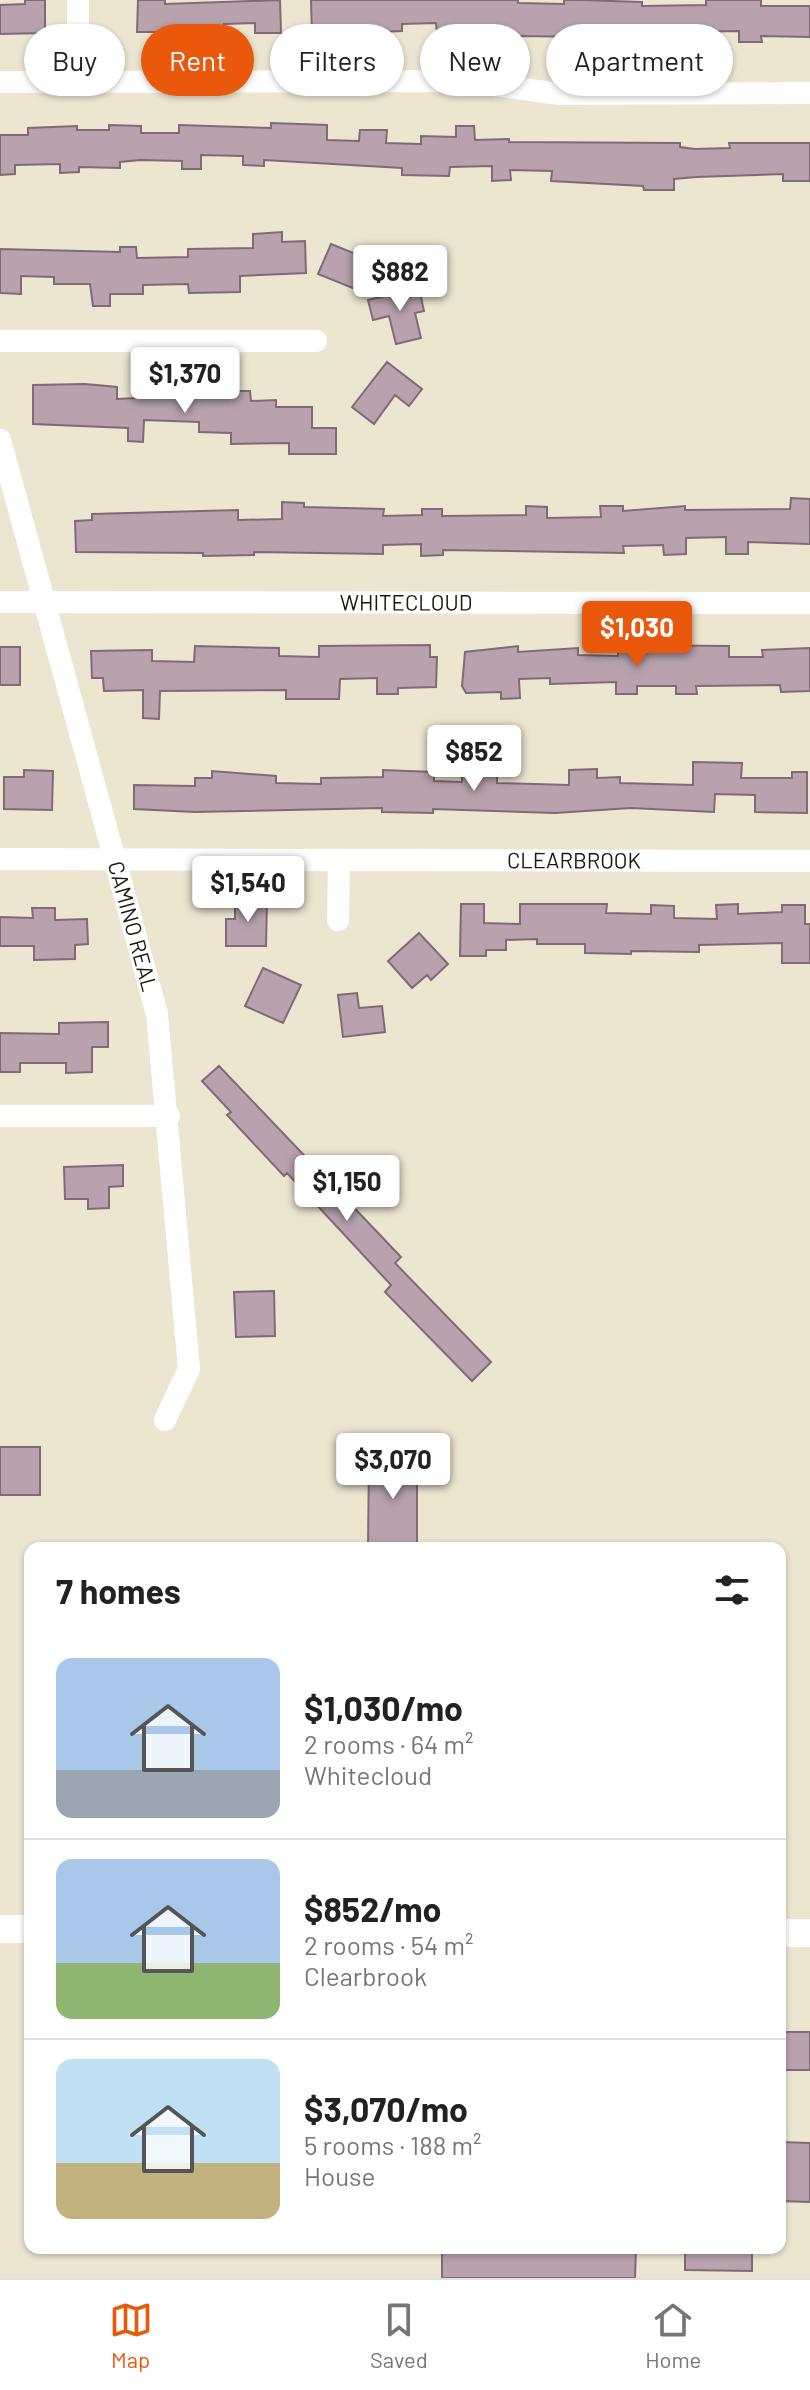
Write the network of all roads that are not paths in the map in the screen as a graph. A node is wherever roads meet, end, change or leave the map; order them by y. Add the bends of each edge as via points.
1 (78, 0) edge
2 (78, 24) edge
3 (0, 82) edge
4 (24, 82) edge
5 (125, 82) edge
6 (810, 93) edge
7 (0, 341) edge
8 (316, 341) dead end
9 (0, 440) edge
10 (0, 602) edge
11 (43, 602) junction
12 (810, 603) edge
13 (0, 859) edge
14 (117, 860) junction
15 (339, 861) junction
16 (810, 861) edge
17 (338, 920) dead end
18 (0, 1116) edge
19 (169, 1116) junction
20 (165, 1420) dead end
21 (0, 1929) edge
22 (24, 1929) edge
23 (786, 1933) edge
24 (810, 1933) edge

1 - 2 street
3 - 4 street
5 - 6 street via 465,81 559,94
7 - 8 street
9 - 11 street, CAMINO REAL
10 - 11 street, WHITECLOUD
11 - 12 street, WHITECLOUD
11 - 14 street, CAMINO REAL
13 - 14 street, CLEARBROOK
14 - 15 street, CLEARBROOK
14 - 19 street, CAMINO REAL via 157,1014
15 - 16 street, CLEARBROOK
15 - 17 street
18 - 19 street
19 - 20 street, CAMINO REAL via 189,1369
21 - 22 main road
23 - 24 main road

